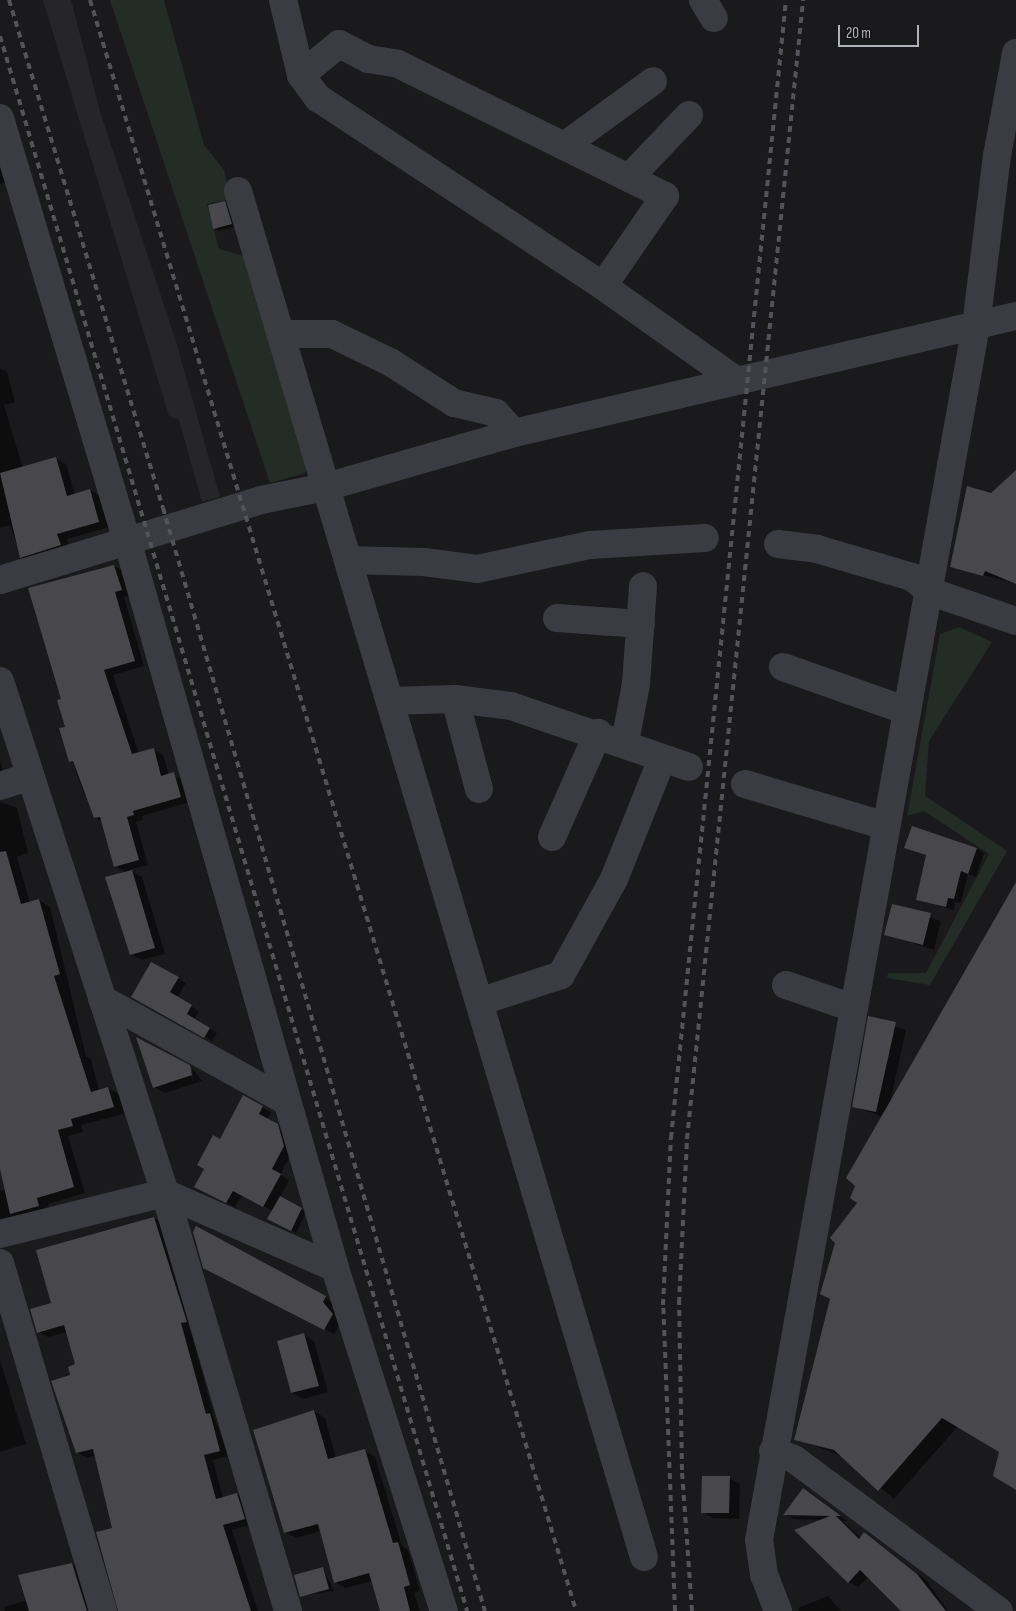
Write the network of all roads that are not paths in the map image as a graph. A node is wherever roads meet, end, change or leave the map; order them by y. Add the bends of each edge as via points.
1 (283, 0) edge
2 (1016, 53) edge
3 (302, 75) junction
4 (653, 81) dead end
5 (689, 115) dead end
6 (0, 118) edge
7 (564, 146) junction
8 (629, 178) junction
9 (238, 191) dead end
10 (603, 286) junction
11 (1016, 316) edge
12 (976, 326) junction
13 (281, 334) junction
14 (734, 380) junction
15 (514, 433) junction
16 (326, 487) junction
17 (705, 538) dead end
18 (127, 540) junction
19 (778, 544) dead end
20 (348, 560) junction
21 (0, 580) edge
22 (643, 586) dead end
23 (929, 591) junction
24 (557, 618) dead end
25 (1016, 621) edge
26 (641, 624) junction
27 (783, 667) dead end
28 (0, 681) edge
29 (455, 699) junction
30 (390, 701) junction
31 (907, 710) junction
32 (598, 733) junction
33 (625, 742) junction
34 (662, 759) junction
35 (690, 767) dead end
36 (30, 776) junction
37 (746, 784) dead end
38 (0, 786) edge
39 (480, 789) dead end
40 (886, 826) junction
41 (552, 837) dead end
42 (786, 985) dead end
43 (102, 999) junction
44 (482, 1001) junction
45 (853, 1008) junction
46 (286, 1101) junction
47 (165, 1193) junction
48 (0, 1234) edge
49 (0, 1263) edge
50 (335, 1268) junction
51 (773, 1451) junction
52 (644, 1557) dead end
53 (103, 1611) edge
54 (288, 1611) edge
55 (444, 1611) edge
56 (778, 1611) edge
57 (999, 1611) edge

1 - 3 street
2 - 12 street via 997,156
3 - 7 street via 339,44 368,59 398,64
3 - 10 street via 318,98
4 - 7 street
5 - 8 street
6 - 18 street
7 - 8 street
8 - 10 street via 665,196
9 - 13 street
10 - 14 street
11 - 12 street
12 - 14 street
12 - 23 street
13 - 15 street via 332,334 390,362 454,402 496,413
13 - 16 street
14 - 15 street
15 - 16 street
16 - 18 street via 261,500
16 - 20 street
17 - 20 street via 590,545 477,569 424,562
18 - 21 street
18 - 46 street
19 - 23 street via 817,549 912,577
20 - 30 street
22 - 26 street
23 - 25 street
23 - 31 street
24 - 26 street
26 - 33 street via 636,684
27 - 31 street
28 - 36 street
29 - 30 street
29 - 32 street via 511,706
29 - 39 street
30 - 44 street
31 - 40 street
32 - 33 street
32 - 41 street
33 - 34 street
34 - 35 street
34 - 44 street via 614,878 561,975
36 - 38 street
36 - 43 street
37 - 40 street
40 - 45 street
42 - 45 street
43 - 46 street
43 - 47 street
44 - 52 street
45 - 51 street
46 - 50 street
47 - 48 street
47 - 50 street
47 - 54 street
49 - 53 street
50 - 55 street
51 - 56 street via 759,1540 764,1576
51 - 57 street via 794,1460

